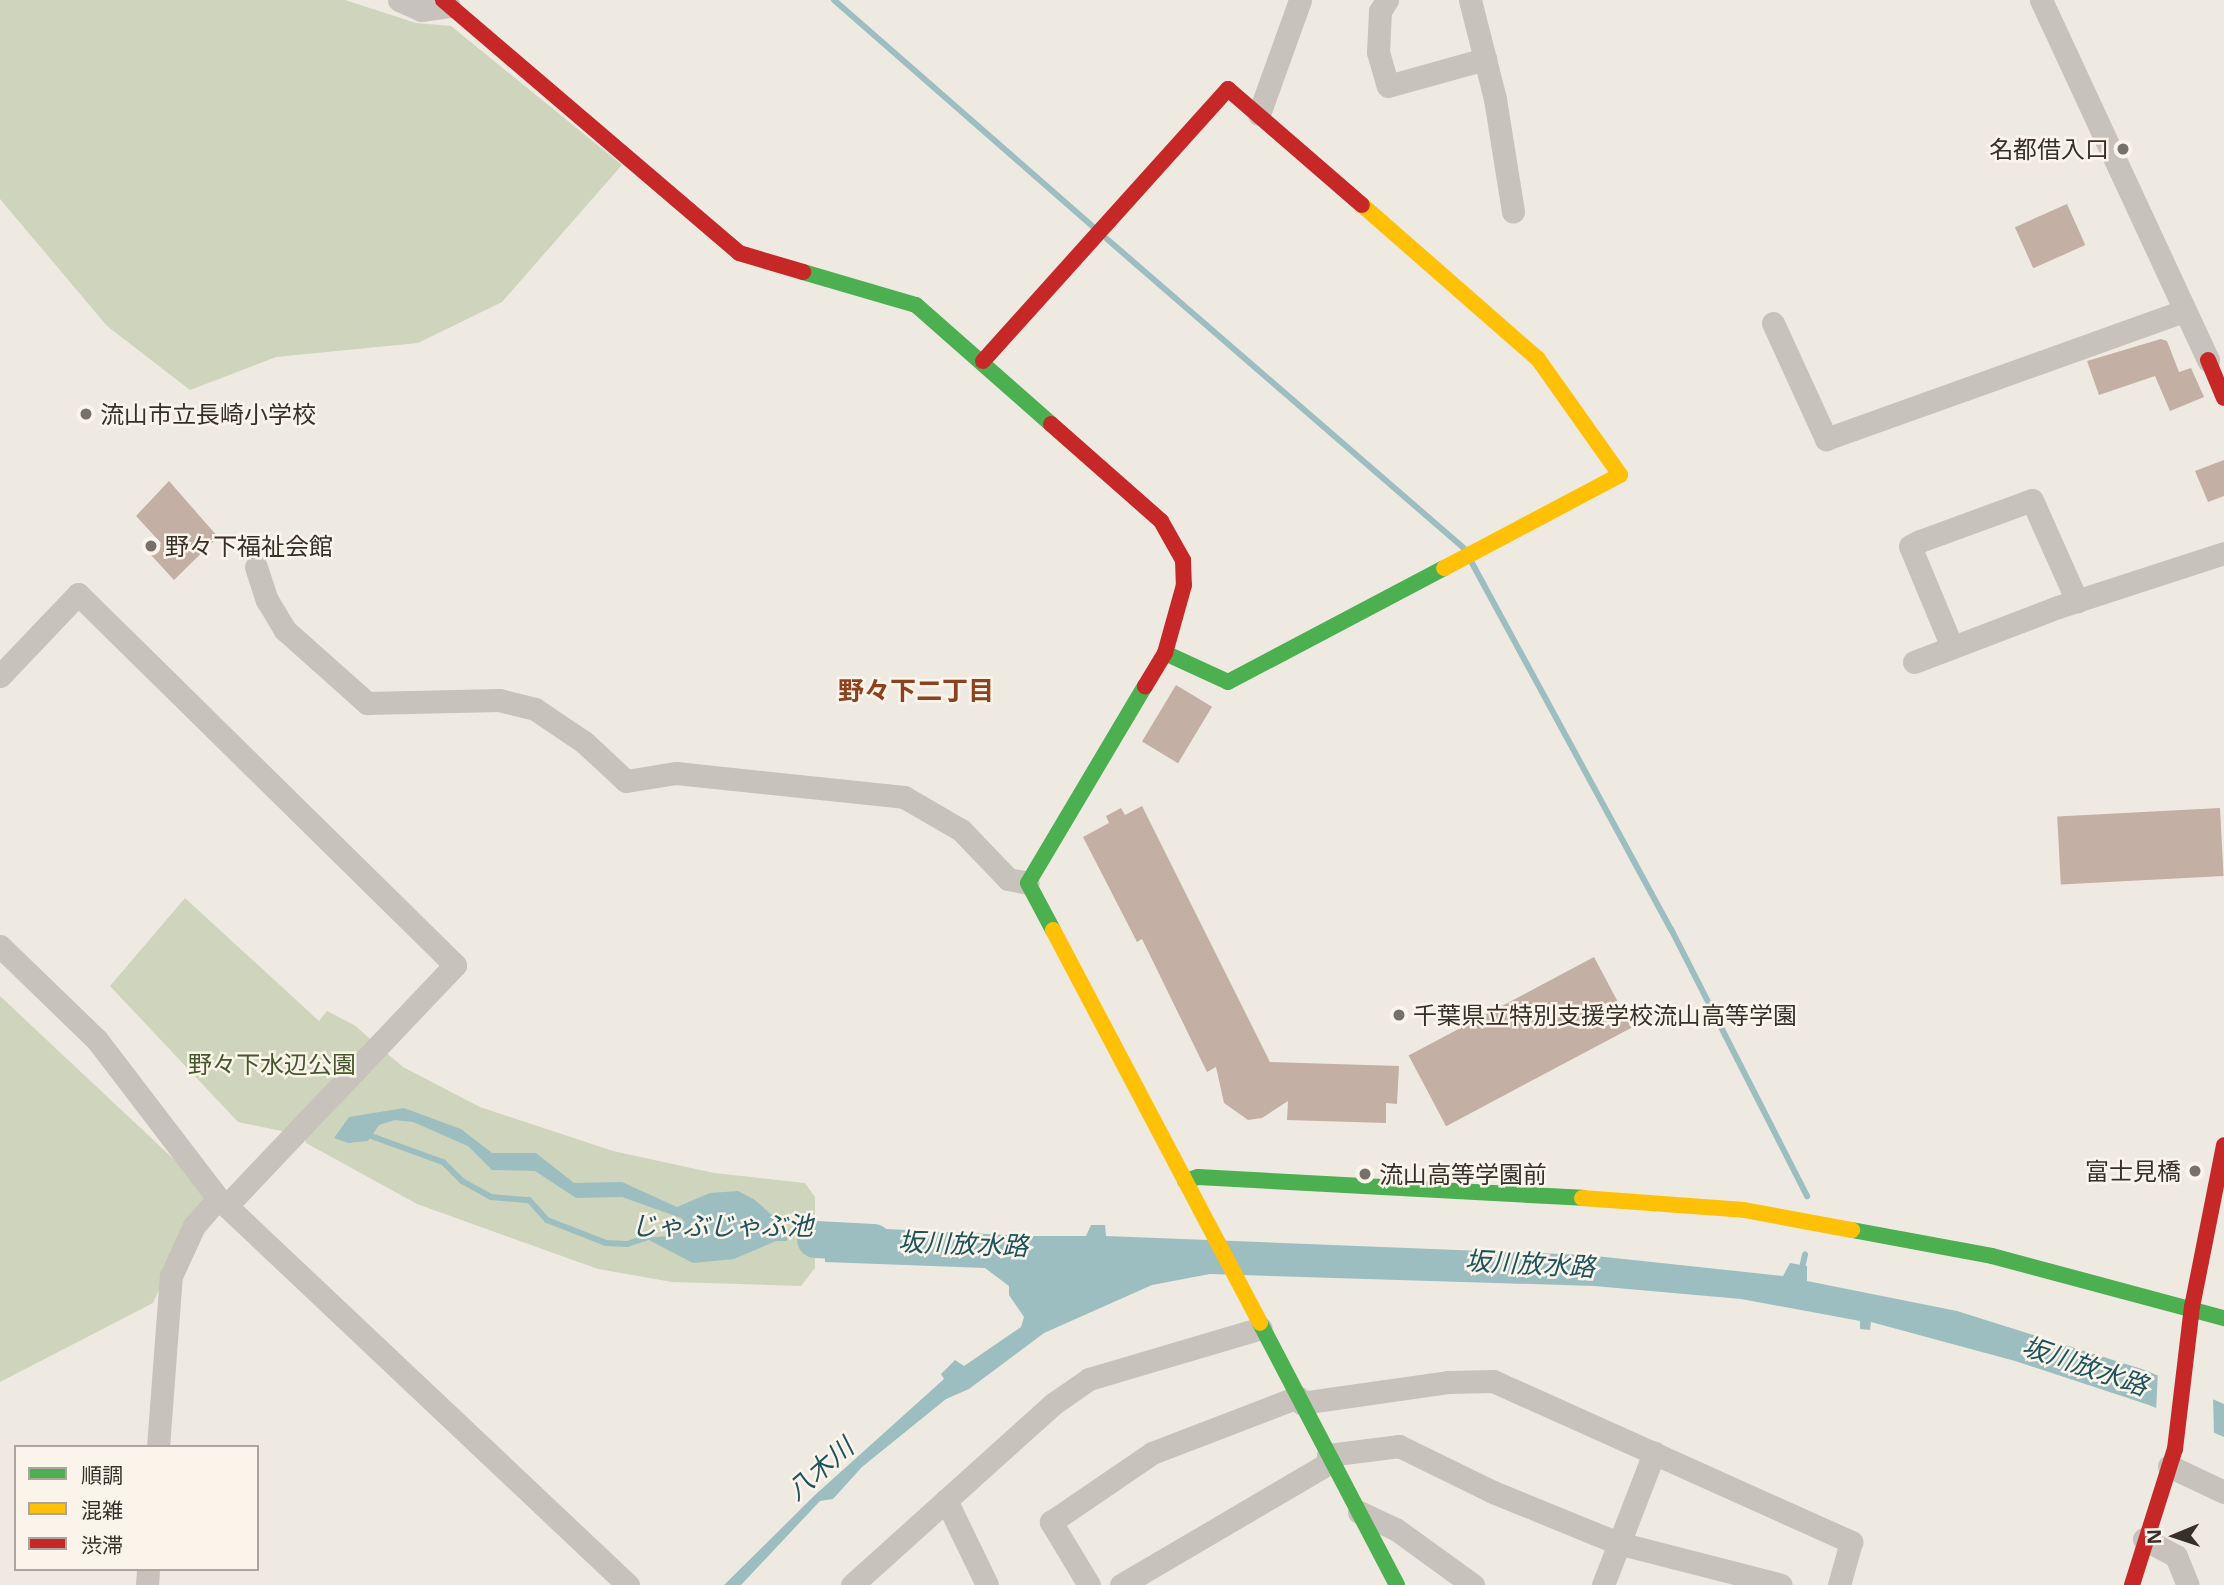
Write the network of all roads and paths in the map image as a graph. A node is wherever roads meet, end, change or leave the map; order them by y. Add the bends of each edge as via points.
1 (399, 0) edge
2 (1300, 0) edge
3 (1387, 0) edge
4 (1470, 0) edge
5 (2041, 0) edge
6 (446, 3) edge
7 (1485, 59) junction
8 (1259, 114) junction
9 (1513, 212) dead end
10 (2184, 311) junction
11 (1773, 323) dead end
12 (2208, 360) joint
13 (984, 361) junction
14 (2224, 398) edge
15 (2224, 553) edge
16 (256, 566) dead end
17 (2077, 601) junction
18 (1952, 647) junction
19 (1165, 653) junction
20 (1914, 662) dead end
21 (0, 676) edge
22 (1028, 883) junction
23 (0, 946) edge
24 (2224, 1144) edge
25 (1189, 1188) junction
26 (222, 1202) junction
27 (2192, 1307) junction
28 (2224, 1318) edge
29 (1257, 1320) junction
30 (1299, 1400) junction
31 (158, 1445) edge
32 (1654, 1453) junction
33 (2172, 1457) junction
34 (1330, 1459) junction
35 (2224, 1492) edge
36 (946, 1500) junction
37 (1359, 1512) junction
38 (2144, 1539) junction
39 (1618, 1543) junction
40 (628, 1585) edge
41 (852, 1585) edge
42 (987, 1585) edge
43 (1090, 1585) edge
44 (1121, 1585) edge
45 (1397, 1585) edge
46 (1473, 1585) edge
47 (1603, 1585) edge
48 (1781, 1585) edge
49 (1839, 1585) edge
50 (2132, 1585) edge
51 (2188, 1585) edge

1 - 6 street via 421,10
2 - 8 street
3 - 7 street via 1380,11 1377,52 1388,86
4 - 7 street
5 - 10 street
6 - 13 street via 739,253 769,265 898,297 916,306
7 - 9 street
8 - 13 street via 1228,89
8 - 19 street via 1538,359 1620,475 1227,682
10 - 11 street via 1826,439
10 - 12 street
12 - 14 street
13 - 19 street via 1161,521 1173,538 1183,560 1184,585
15 - 17 street
16 - 22 street via 267,600 285,630 367,704 499,700 536,709 584,742 626,781 676,773 904,797 961,830 1008,879
17 - 18 street
17 - 18 street via 2032,500 1920,541 1910,546
18 - 20 street
19 - 22 street
21 - 26 street via 78,594 455,965
22 - 25 street
23 - 26 street via 97,1040
24 - 27 street
25 - 27 street via 1198,1177 1744,1210 1992,1256
25 - 29 street
26 - 31 street via 194,1226 171,1276
26 - 40 street
27 - 28 street
27 - 33 street
29 - 30 street
29 - 36 street via 1089,1379 1053,1404
30 - 32 street via 1493,1381
30 - 34 street
30 - 43 street via 1152,1453 1051,1522
32 - 39 street
32 - 49 street via 1852,1542
33 - 35 street
33 - 38 street
34 - 37 street
34 - 39 street via 1399,1446 1493,1492
34 - 44 street
36 - 41 street
36 - 42 street
37 - 45 street
37 - 46 street via 1397,1530
38 - 50 street
38 - 51 street via 2176,1556
39 - 47 street
39 - 48 street

